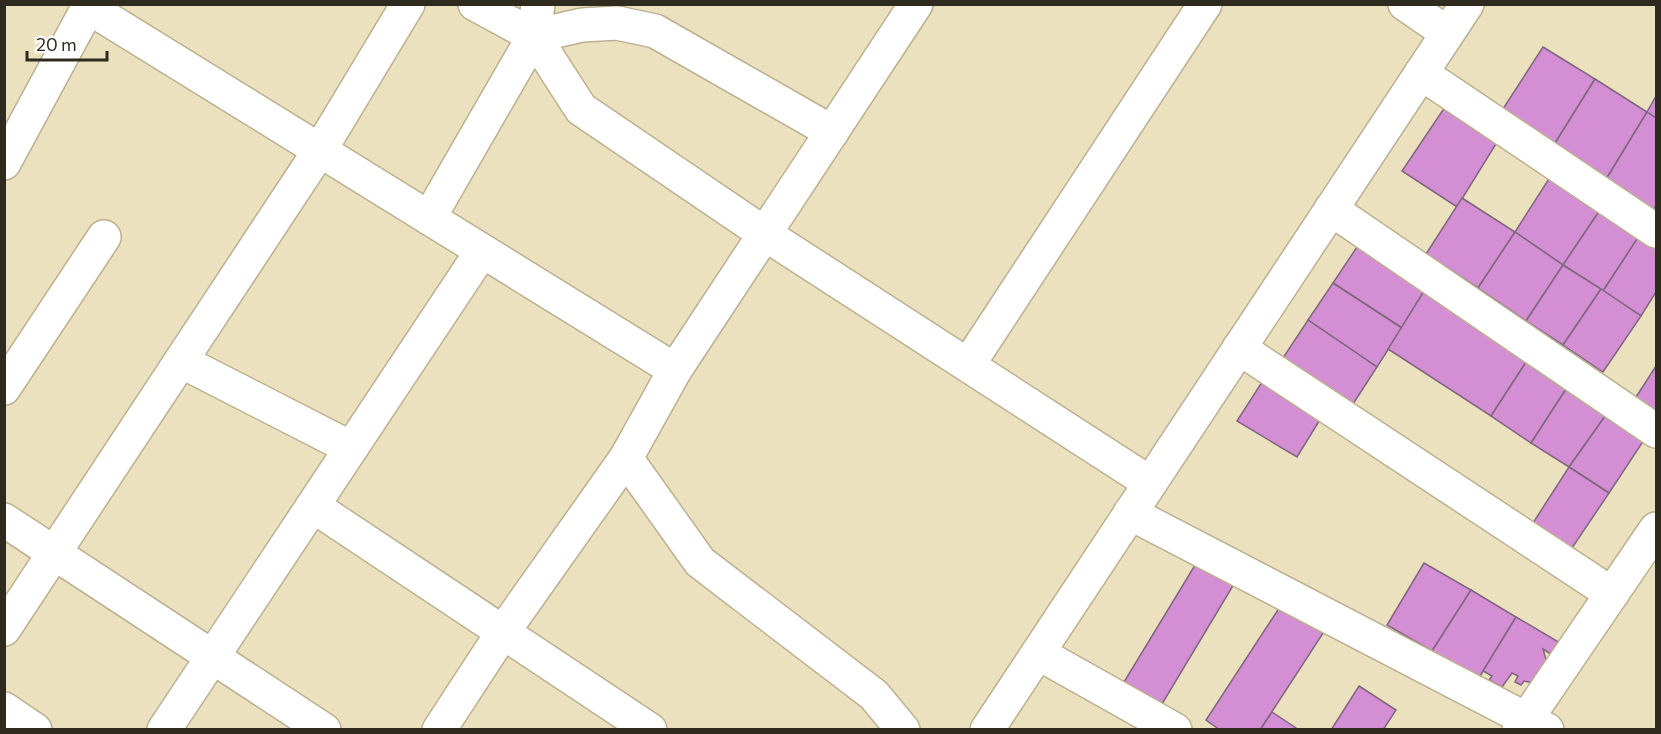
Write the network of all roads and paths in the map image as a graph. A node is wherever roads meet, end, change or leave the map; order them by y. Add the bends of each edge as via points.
1 (408, 4) edge
2 (476, 4) edge
3 (538, 4) edge
4 (916, 4) edge
5 (1204, 4) edge
6 (1405, 4) edge
7 (1467, 4) edge
8 (89, 6) edge
9 (1447, 33) junction
10 (534, 36) junction
11 (1421, 73) junction
12 (832, 132) junction
13 (320, 150) junction
14 (4, 163) edge
15 (1331, 209) junction
16 (429, 218) junction
17 (1656, 231) edge
18 (765, 234) junction
19 (104, 237) dead end
20 (482, 251) junction
21 (1239, 348) junction
22 (181, 361) junction
23 (968, 365) junction
24 (675, 370) junction
25 (4, 388) edge
26 (1656, 431) edge
27 (351, 448) junction
28 (626, 458) junction
29 (1150, 483) junction
30 (313, 506) junction
31 (1130, 513) junction
32 (4, 520) edge
33 (1653, 542) edge
34 (55, 553) junction
35 (1612, 594) junction
36 (7, 620) edge
37 (503, 632) junction
38 (1038, 653) junction
39 (213, 656) junction
40 (4, 708) edge
41 (1531, 726) edge
42 (35, 729) edge
43 (164, 729) edge
44 (324, 729) edge
45 (438, 729) edge
46 (650, 729) edge
47 (903, 729) edge
48 (987, 729) edge
49 (1175, 729) edge

1 - 13 street
2 - 10 street
3 - 10 street
4 - 12 street
5 - 23 street
6 - 9 street
7 - 9 street
8 - 13 street
8 - 14 street
9 - 11 street
10 - 12 street via 582,25 617,23 655,31
10 - 16 street
10 - 18 street via 581,109
11 - 15 street
11 - 17 street
12 - 18 street
13 - 16 street
13 - 22 street
15 - 21 street
15 - 26 street
16 - 20 street
18 - 23 street
18 - 24 street
19 - 25 street
20 - 24 street
20 - 27 street
21 - 29 street
21 - 35 street
22 - 27 street
22 - 34 street
23 - 29 street
24 - 28 street
27 - 30 street
28 - 37 street
28 - 47 street via 700,562 874,695
29 - 31 street
30 - 37 street
30 - 39 street
31 - 38 street
31 - 41 street
32 - 34 street
33 - 35 street
34 - 36 street
34 - 39 street
35 - 41 street
37 - 45 street
37 - 46 street
38 - 48 street
38 - 49 street
39 - 43 street
39 - 44 street
40 - 42 street

